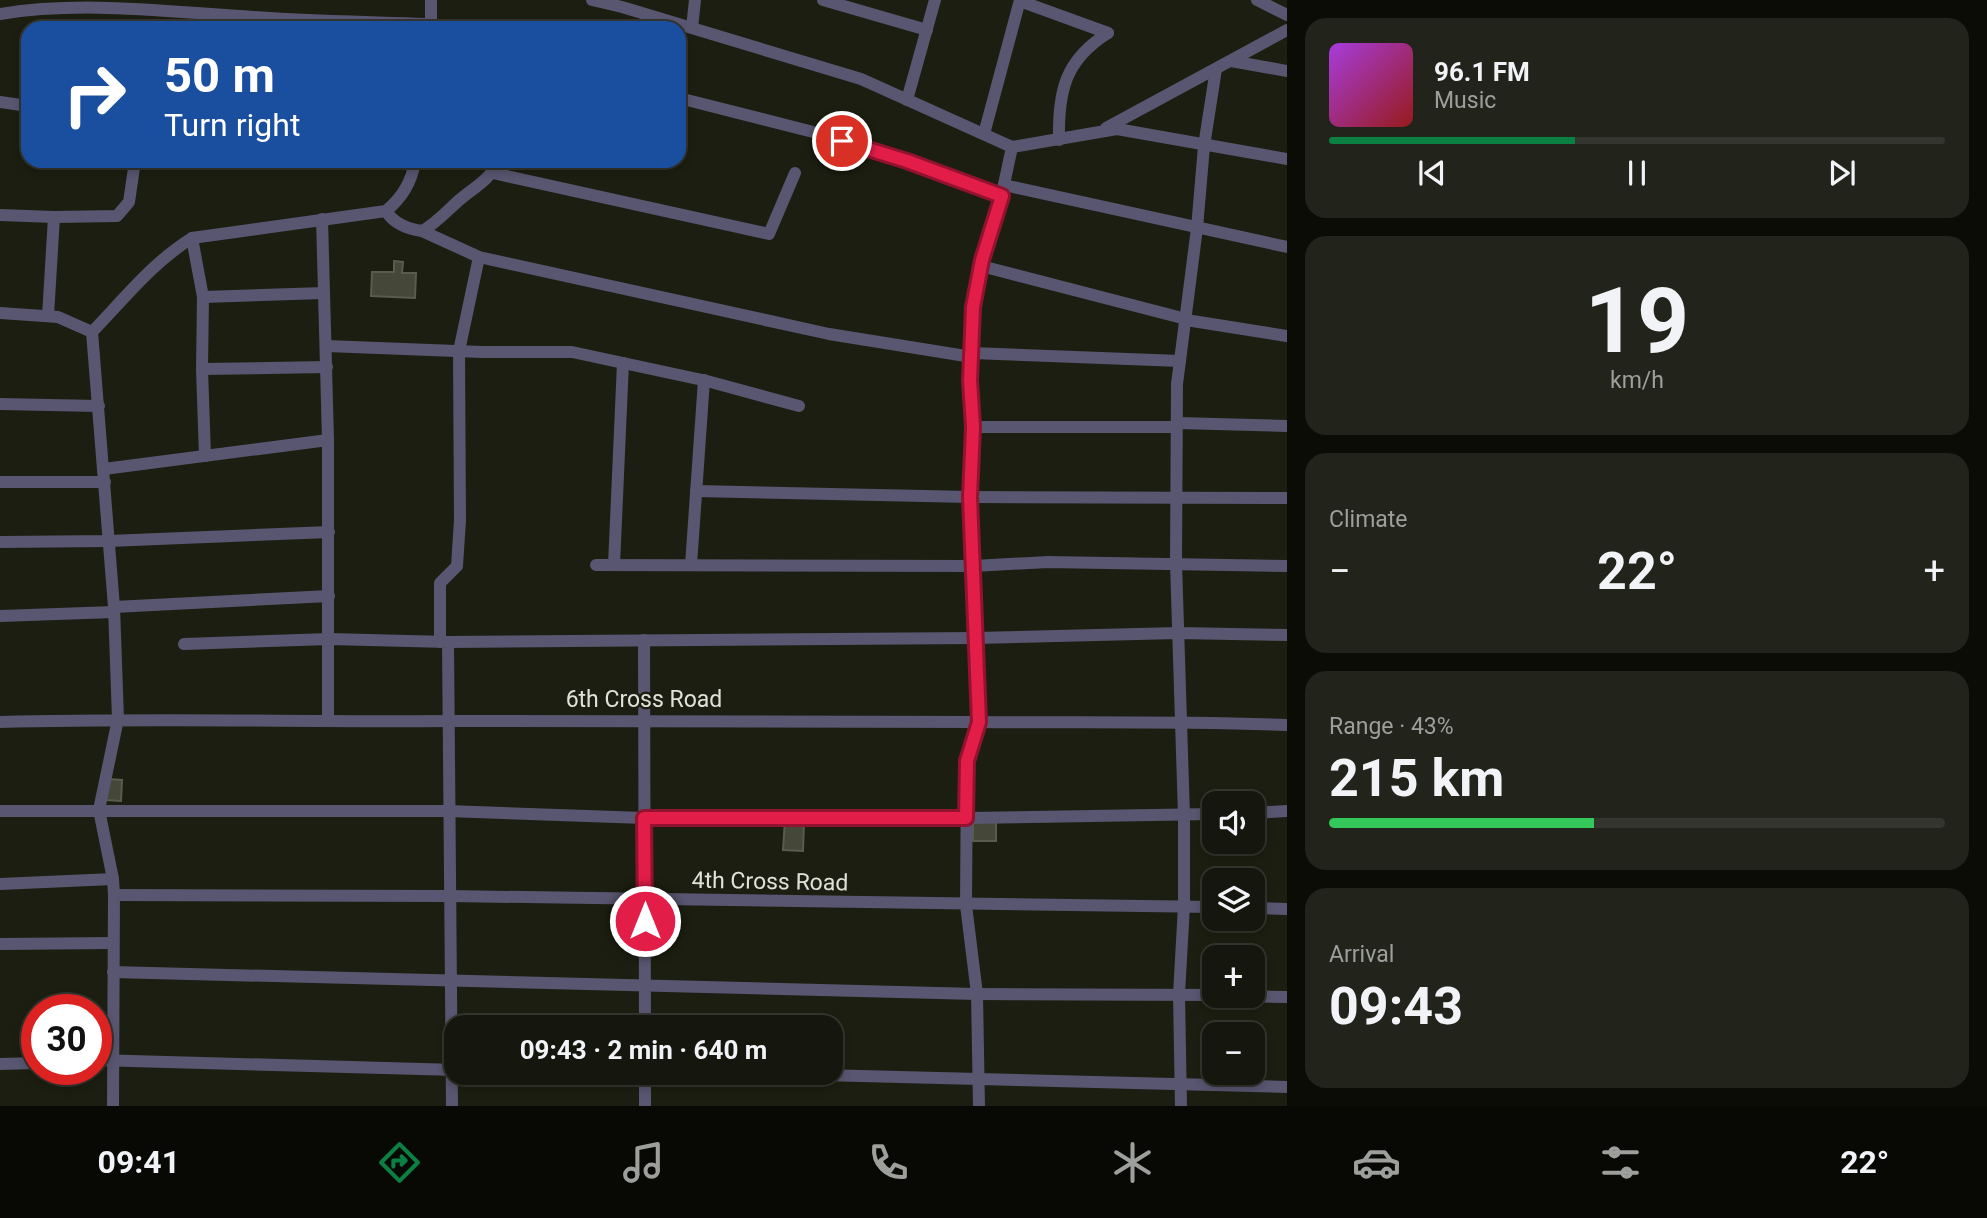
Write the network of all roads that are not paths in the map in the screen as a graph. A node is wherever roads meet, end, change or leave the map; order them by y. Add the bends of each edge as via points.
1 (431, 0) edge
2 (592, 0) edge
3 (695, 0) edge
4 (823, 0) edge
5 (935, 0) edge
6 (1257, 0) edge
7 (1020, 1) edge
8 (0, 14) edge
9 (1287, 15) edge
10 (312, 21) edge
11 (431, 21) edge
12 (659, 21) edge
13 (686, 27) edge
14 (692, 28) junction
15 (927, 30) junction
16 (1287, 30) edge
17 (1231, 61) junction
18 (1216, 69) junction
19 (1287, 71) edge
20 (686, 100) edge
21 (907, 100) junction
22 (0, 102) edge
23 (21, 105) edge
24 (1097, 133) junction
25 (984, 134) junction
26 (1059, 140) junction
27 (1204, 146) junction
28 (1012, 147) junction
29 (1287, 159) edge
30 (134, 168) edge
31 (414, 168) edge
32 (495, 168) edge
33 (500, 168) edge
34 (795, 173) dead end
35 (1003, 190) junction
36 (386, 211) junction
37 (0, 215) edge
38 (54, 217) junction
39 (322, 219) junction
40 (1197, 228) junction
41 (422, 232) junction
42 (192, 238) junction
43 (1287, 247) edge
44 (479, 257) junction
45 (981, 266) junction
46 (324, 293) junction
47 (203, 297) junction
48 (0, 313) edge
49 (48, 316) junction
50 (1186, 319) junction
51 (92, 332) junction
52 (1287, 336) edge
53 (326, 346) junction
54 (459, 351) junction
55 (972, 355) junction
56 (1180, 360) junction
57 (622, 363) junction
58 (327, 367) junction
59 (202, 369) junction
60 (704, 380) junction
61 (0, 404) edge
62 (99, 406) junction
63 (799, 406) dead end
64 (1177, 425) junction
65 (1287, 426) edge
66 (973, 427) junction
67 (328, 440) junction
68 (205, 456) junction
69 (105, 476) junction
70 (0, 482) edge
71 (696, 491) junction
72 (1177, 496) junction
73 (970, 497) junction
74 (1287, 498) edge
75 (329, 532) junction
76 (109, 541) junction
77 (0, 542) edge
78 (1176, 563) junction
79 (596, 565) dead end
80 (614, 565) junction
81 (691, 565) junction
82 (973, 566) junction
83 (1287, 566) edge
84 (329, 596) junction
85 (114, 609) junction
86 (0, 616) edge
87 (1178, 633) junction
88 (1287, 635) edge
89 (976, 638) junction
90 (329, 639) junction
91 (644, 640) junction
92 (444, 642) junction
93 (184, 644) dead end
94 (118, 719) junction
95 (645, 719) junction
96 (328, 721) junction
97 (450, 721) junction
98 (1181, 721) junction
99 (0, 722) edge
100 (979, 722) junction
101 (1287, 724) edge
102 (99, 810) junction
103 (0, 811) edge
104 (448, 811) junction
105 (1287, 811) edge
106 (1265, 812) edge
107 (1202, 815) edge
108 (1184, 816) junction
109 (644, 818) junction
110 (966, 818) junction
111 (113, 878) junction
112 (0, 884) edge
113 (114, 895) junction
114 (449, 896) junction
115 (645, 900) junction
116 (966, 905) junction
117 (1184, 906) junction
118 (1202, 907) edge
119 (1265, 908) edge
120 (1287, 909) edge
121 (113, 943) junction
122 (0, 944) edge
123 (113, 972) junction
124 (450, 982) junction
125 (644, 986) junction
126 (977, 994) junction
127 (1179, 994) junction
128 (1202, 995) edge
129 (1265, 997) edge
130 (1287, 997) edge
131 (452, 1015) edge
132 (645, 1015) edge
133 (114, 1060) junction
134 (21, 1063) edge
135 (0, 1064) edge
136 (444, 1070) edge
137 (843, 1076) edge
138 (978, 1079) junction
139 (453, 1085) edge
140 (645, 1085) edge
141 (1180, 1085) junction
142 (1287, 1087) edge
143 (113, 1106) edge
144 (452, 1106) edge
145 (645, 1106) edge
146 (979, 1106) edge
147 (1181, 1106) edge

1 - 11 street
2 - 12 street
3 - 14 street
4 - 15 street
5 - 15 street
6 - 9 street
7 - 25 street
7 - 26 street via 1108,33 1089,45 1074,63 1058,107
8 - 10 street via 123,8
13 - 14 street
14 - 21 street via 860,79
15 - 21 street
16 - 17 street
17 - 18 street
17 - 19 street
18 - 24 street
18 - 27 street
20 - 35 street via 821,134
21 - 25 street
22 - 23 street
24 - 26 street
24 - 27 street via 1117,129
25 - 28 street
26 - 28 street
27 - 29 street
27 - 40 street
28 - 35 street
30 - 38 street via 129,202 117,216
31 - 36 street via 400,200
32 - 41 street
33 - 34 street via 769,234
35 - 40 street
35 - 45 street
36 - 39 street
36 - 41 street via 407,229
37 - 38 street
38 - 49 street
39 - 42 street
39 - 46 street
40 - 43 street
40 - 50 street
41 - 44 street
42 - 47 street
42 - 51 street via 150,271
44 - 54 street
44 - 55 street via 829,334
45 - 50 street
45 - 55 street via 973,307
46 - 47 street
46 - 53 street
47 - 59 street
48 - 49 street
49 - 51 street
50 - 52 street
50 - 56 street
51 - 62 street
53 - 54 street
53 - 58 street
54 - 57 street via 572,352
54 - 92 street via 460,520 457,566 440,583
55 - 56 street
55 - 66 street
56 - 64 street
57 - 60 street
57 - 80 street
58 - 59 street
58 - 67 street
59 - 68 street
60 - 63 street
60 - 71 street
61 - 62 street
62 - 69 street
64 - 65 street
64 - 66 street
64 - 72 street
66 - 73 street
67 - 68 street
67 - 75 street
68 - 69 street
69 - 70 street
69 - 76 street
71 - 73 street
71 - 81 street
72 - 73 street
72 - 74 street
72 - 78 street
73 - 82 street
75 - 76 street
75 - 84 street
76 - 77 street
76 - 85 street
78 - 82 street
78 - 83 street
78 - 87 street
79 - 80 street
80 - 81 street
81 - 82 street
82 - 89 street
84 - 85 street
84 - 90 street
85 - 86 street
85 - 94 street
87 - 88 street
87 - 89 street
87 - 98 street
89 - 91 street
89 - 100 street
90 - 92 street
90 - 93 street
90 - 96 street
91 - 92 street
91 - 95 street
92 - 97 street
94 - 96 street, 6th Cross Road
94 - 99 street, 6th Cross Road
94 - 102 street
95 - 97 street, 6th Cross Road
95 - 100 street, 6th Cross Road
95 - 109 street
96 - 97 street, 6th Cross Road
97 - 104 street
98 - 100 street, 6th Cross Road
98 - 101 street, 6th Cross Road
98 - 108 street
100 - 110 street via 967,761
102 - 103 street
102 - 104 street
102 - 111 street
104 - 109 street
104 - 114 street
105 - 106 street
107 - 108 street
108 - 110 street
108 - 117 street
109 - 110 street
109 - 115 street
110 - 116 street
111 - 112 street
111 - 113 street
113 - 114 street, 4th Cross Road
113 - 121 street
114 - 115 street, 4th Cross Road
114 - 124 street
115 - 116 street, 4th Cross Road
115 - 125 street
116 - 117 street, 4th Cross Road
116 - 126 street
117 - 118 street, 4th Cross Road
117 - 127 street
119 - 120 street
121 - 122 street
121 - 123 street
123 - 124 street
123 - 133 street
124 - 125 street
124 - 131 street
125 - 126 street
125 - 132 street
126 - 127 street
126 - 138 street
127 - 128 street
127 - 141 street
129 - 130 street
133 - 136 street
133 - 143 street
134 - 135 street
137 - 138 street
138 - 141 street
138 - 146 street
139 - 144 street
140 - 145 street
141 - 142 street
141 - 147 street

